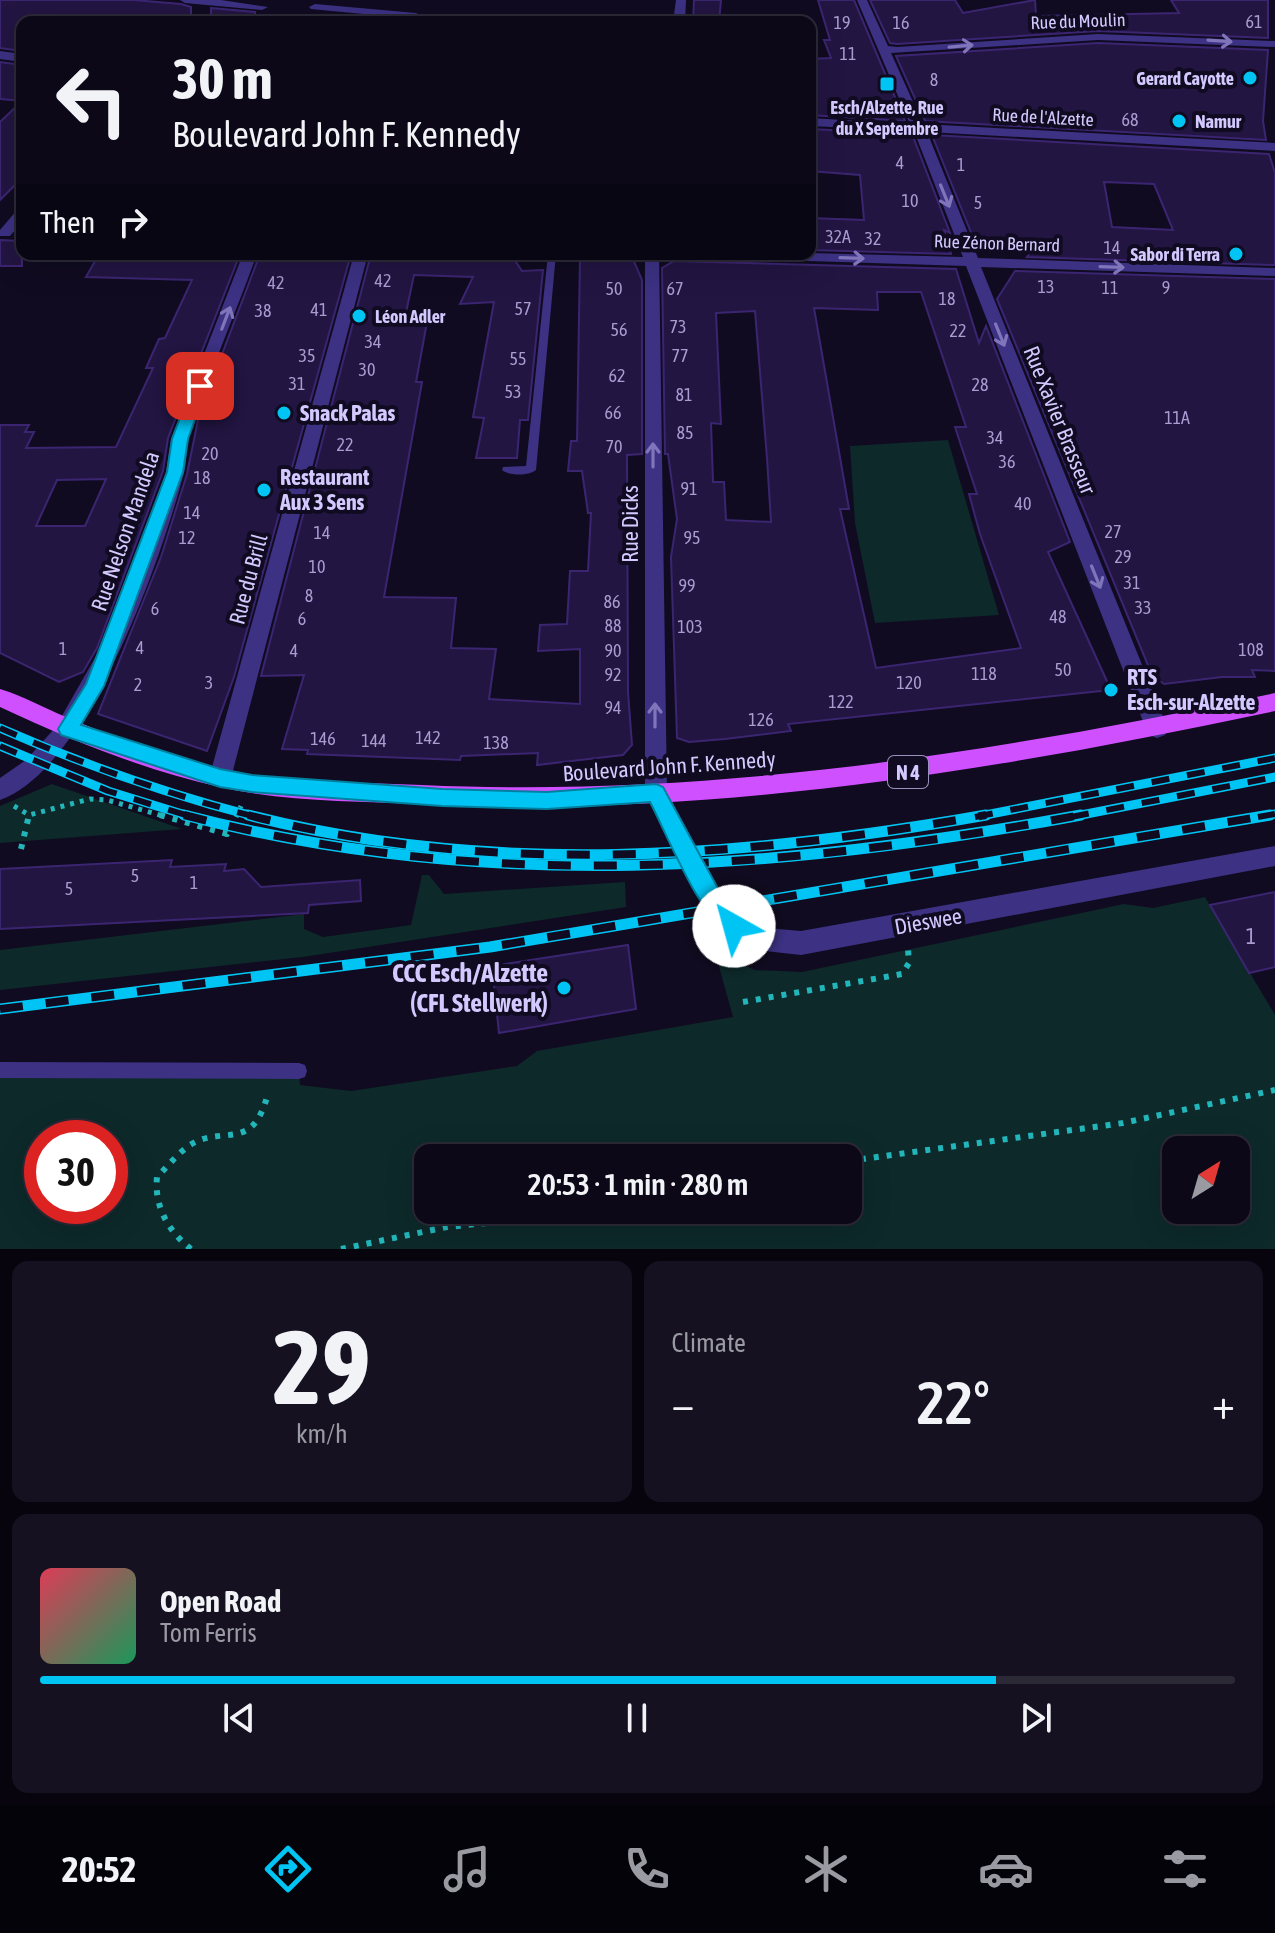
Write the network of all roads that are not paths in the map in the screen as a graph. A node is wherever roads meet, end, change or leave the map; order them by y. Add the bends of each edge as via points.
1 (185, 0) edge
2 (862, 0) edge
3 (315, 7) dead end
4 (254, 16) edge
5 (388, 16) edge
6 (1275, 44) edge
7 (883, 48) junction
8 (816, 122) edge
9 (919, 129) junction
10 (1275, 147) edge
11 (816, 257) edge
12 (248, 260) edge
13 (359, 260) edge
14 (551, 260) edge
15 (652, 260) edge
16 (972, 262) junction
17 (1275, 272) edge
18 (507, 470) dead end
19 (0, 697) edge
20 (1275, 702) edge
21 (68, 729) junction
22 (1157, 729) junction
23 (220, 778) junction
24 (3, 789) edge
25 (656, 793) junction
26 (1275, 856) edge
27 (0, 1070) edge
28 (299, 1071) dead end

1 - 4 street via 262,7
2 - 7 street, Rue Xavier Brasseur
3 - 5 street
7 -> 6 street, Rue du Moulin via 1098,37
7 - 9 street, Rue Xavier Brasseur
8 - 9 street, Rue de l'Alzette
9 - 10 street, Rue de l'Alzette
9 -> 16 street, Rue Xavier Brasseur
11 -> 16 street, Rue Zénon Bernard
21 -> 12 street, Rue Nelson Mandela via 94,686
13 - 23 street, Rue du Brill
14 - 18 lane via 531,470
25 -> 15 street, Rue Dicks
16 -> 17 street, Rue Zénon Bernard
16 -> 22 street, Rue Xavier Brasseur
19 - 21 main road, N 4
20 - 22 main road, Boulevard John F. Kennedy / N 4
21 - 23 main road, Boulevard John F. Kennedy / N 4
21 - 24 street, Rue Nelson Mandela via 26,774
22 - 25 main road, Boulevard John F. Kennedy / N 4 via 890,775
23 - 25 main road, Boulevard John F. Kennedy / N 4 via 547,801
25 - 26 street, Dieswee via 714,903 734,926 765,939 801,943
27 - 28 lane

